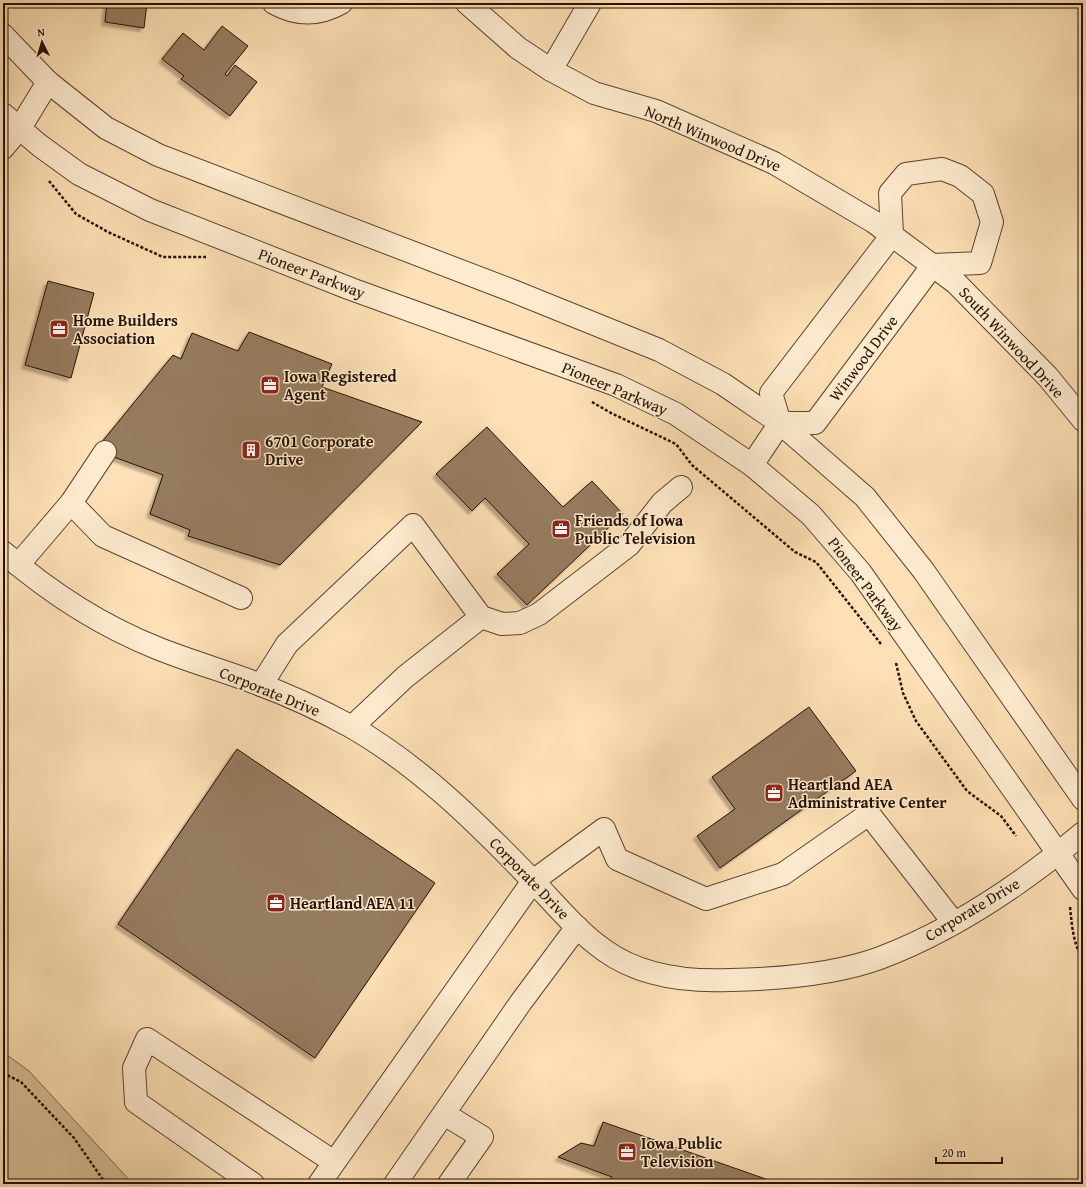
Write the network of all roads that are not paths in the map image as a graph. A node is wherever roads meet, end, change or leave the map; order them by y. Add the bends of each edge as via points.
1 (274, 3) edge
2 (340, 3) edge
3 (467, 3) edge
4 (590, 3) edge
5 (3, 35) edge
6 (551, 70) junction
7 (48, 82) junction
8 (3, 114) edge
9 (20, 128) junction
10 (3, 148) edge
11 (892, 235) junction
12 (933, 266) junction
13 (956, 283) joint
14 (1083, 420) edge
15 (780, 424) junction
16 (105, 452) dead end
17 (752, 465) junction
18 (681, 487) dead end
19 (71, 503) junction
20 (11, 558) edge
21 (241, 598) dead end
22 (481, 617) junction
23 (261, 685) junction
24 (352, 727) junction
25 (1083, 799) edge
26 (1083, 833) edge
27 (1058, 853) junction
28 (533, 881) junction
29 (1083, 889) edge
30 (954, 923) junction
31 (577, 927) junction
32 (444, 1114) junction
33 (334, 1162) junction
34 (253, 1184) edge
35 (319, 1184) edge
36 (395, 1184) edge
37 (449, 1184) edge

1 - 2 street via 290,11 307,14 329,10
3 - 6 street, North Winwood Drive via 518,48
4 - 6 street
5 - 7 street
6 - 11 street, North Winwood Drive via 594,93 656,111 774,163
7 - 9 street
7 - 15 street via 106,128 158,155 513,291 659,350 723,384
8 - 9 street, Pioneer Parkway
9 - 10 street
9 - 17 street, Pioneer Parkway via 79,174 150,210 351,289 616,385 676,414
11 - 12 street, North Winwood Drive
11 - 12 street via 890,194 906,174 942,169 960,176 983,194 992,222 980,263
11 - 15 street via 771,394
12 - 13 street, North Winwood Drive
12 - 15 street, Winwood Drive via 815,422
13 - 14 street, South Winwood Drive via 1048,377
15 - 17 street
15 - 25 street via 865,497 923,570
16 - 19 street
17 - 27 street, Pioneer Parkway via 811,515 861,573
18 - 22 street via 662,503 628,545 539,614 520,623 502,624
19 - 20 street
19 - 21 street via 103,536
20 - 23 street, Corporate Drive via 62,597 108,625 156,648
22 - 23 street via 413,526 287,644
22 - 24 street via 404,677
23 - 24 street, Corporate Drive via 302,701
24 - 28 street, Corporate Drive via 442,791
26 - 27 street, Corporate Drive
27 - 29 street, Pioneer Parkway
27 - 30 street, Corporate Drive
28 - 30 street via 604,829 617,859 706,899 783,874 869,814
28 - 31 street, Corporate Drive
28 - 33 street
30 - 31 street, Corporate Drive via 878,958 834,969 772,979 719,981 673,978 632,966 605,951
31 - 32 street via 521,1002
32 - 36 street
32 - 37 street via 482,1137
33 - 34 street via 147,1039 134,1068 136,1102
33 - 35 street

